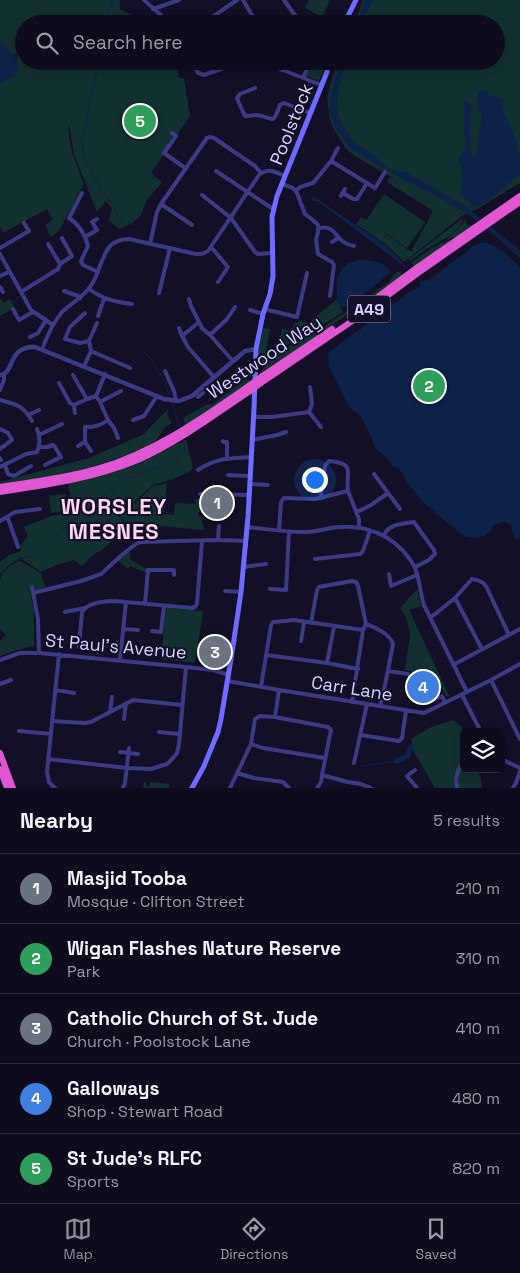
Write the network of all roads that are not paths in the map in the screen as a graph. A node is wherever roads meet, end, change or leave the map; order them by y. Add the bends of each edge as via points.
1 (144, 0) edge
2 (179, 0) edge
3 (237, 0) edge
4 (243, 0) edge
5 (284, 0) edge
6 (356, 0) edge
7 (153, 9) junction
8 (160, 15) edge
9 (215, 15) edge
10 (252, 15) edge
11 (295, 15) edge
12 (348, 15) edge
13 (196, 70) edge
14 (218, 70) edge
15 (282, 70) edge
16 (306, 70) edge
17 (327, 70) edge
18 (303, 78) junction
19 (321, 85) junction
20 (254, 91) dead end
21 (310, 113) junction
22 (172, 133) dead end
23 (338, 148) dead end
24 (331, 161) junction
25 (186, 168) junction
26 (216, 171) dead end
27 (385, 172) dead end
28 (261, 173) junction
29 (285, 176) junction
30 (367, 183) junction
31 (282, 184) junction
32 (296, 191) junction
33 (248, 192) junction
34 (343, 192) dead end
35 (82, 193) dead end
36 (202, 195) dead end
37 (520, 196) edge
38 (520, 202) edge
39 (161, 204) junction
40 (273, 209) junction
41 (231, 218) junction
42 (494, 218) junction
43 (97, 219) dead end
44 (24, 223) dead end
45 (192, 225) dead end
46 (35, 228) dead end
47 (318, 228) junction
48 (29, 232) junction
49 (85, 237) junction
50 (62, 238) dead end
51 (338, 238) junction
52 (332, 242) dead end
53 (48, 244) dead end
54 (150, 244) junction
55 (351, 246) dead end
56 (211, 247) junction
57 (0, 248) edge
58 (170, 248) junction
59 (273, 253) junction
60 (0, 254) edge
61 (60, 264) junction
62 (9, 272) junction
63 (98, 272) junction
64 (307, 273) dead end
65 (0, 276) edge
66 (218, 282) dead end
67 (0, 287) edge
68 (88, 289) junction
69 (64, 291) dead end
70 (3, 292) dead end
71 (21, 292) junction
72 (159, 293) dead end
73 (330, 296) dead end
74 (80, 298) junction
75 (104, 298) junction
76 (189, 299) dead end
77 (132, 304) dead end
78 (235, 307) dead end
79 (12, 309) dead end
80 (250, 310) dead end
81 (264, 311) junction
82 (33, 312) junction
83 (85, 313) dead end
84 (98, 316) dead end
85 (297, 317) junction
86 (46, 320) junction
87 (199, 322) junction
88 (296, 322) dead end
89 (97, 323) dead end
90 (52, 325) junction
91 (179, 328) dead end
92 (210, 334) junction
93 (182, 336) junction
94 (30, 337) dead end
95 (89, 341) junction
96 (42, 349) junction
97 (256, 349) junction
98 (91, 351) junction
99 (233, 361) junction
100 (84, 366) junction
101 (130, 368) dead end
102 (165, 371) dead end
103 (105, 374) junction
104 (2, 375) edge
105 (73, 375) dead end
106 (214, 378) junction
107 (59, 383) dead end
108 (312, 389) dead end
109 (0, 390) edge
110 (121, 391) dead end
111 (96, 396) junction
112 (157, 396) junction
113 (87, 399) junction
114 (0, 400) edge
115 (173, 401) junction
116 (100, 402) junction
117 (74, 405) junction
118 (39, 410) dead end
119 (309, 412) junction
120 (75, 413) dead end
121 (28, 415) junction
122 (254, 418) junction
123 (108, 420) junction
124 (133, 420) dead end
125 (32, 421) dead end
126 (62, 424) dead end
127 (321, 427) dead end
128 (0, 429) edge
129 (37, 429) dead end
130 (286, 432) dead end
131 (39, 434) junction
132 (177, 437) junction
133 (118, 438) dead end
134 (12, 440) junction
135 (252, 440) junction
136 (226, 441) dead end
137 (85, 442) junction
138 (15, 444) dead end
139 (78, 446) dead end
140 (40, 447) junction
141 (0, 449) edge
142 (91, 451) dead end
143 (251, 457) junction
144 (227, 458) junction
145 (5, 465) junction
146 (45, 465) dead end
147 (31, 466) dead end
148 (0, 468) edge
149 (198, 470) dead end
150 (374, 474) dead end
151 (228, 475) dead end
152 (250, 476) junction
153 (250, 484) junction
154 (268, 485) dead end
155 (0, 488) edge
156 (348, 491) junction
157 (0, 492) edge
158 (388, 493) junction
159 (200, 494) dead end
160 (249, 495) junction
161 (322, 498) junction
162 (40, 509) dead end
163 (400, 509) dead end
164 (357, 512) junction
165 (7, 517) junction
166 (0, 522) edge
167 (218, 526) dead end
168 (247, 528) junction
169 (358, 528) junction
170 (279, 530) junction
171 (290, 531) junction
172 (370, 531) junction
173 (384, 535) junction
174 (137, 536) dead end
175 (218, 540) junction
176 (202, 541) junction
177 (246, 541) junction
178 (18, 544) dead end
179 (136, 544) junction
180 (315, 559) dead end
181 (266, 564) dead end
182 (415, 567) junction
183 (243, 568) junction
184 (174, 574) dead end
185 (389, 574) dead end
186 (417, 575) junction
187 (32, 588) dead end
188 (270, 589) dead end
189 (225, 591) dead end
190 (241, 592) junction
191 (33, 593) junction
192 (455, 598) junction
193 (126, 602) junction
194 (145, 604) junction
195 (164, 606) junction
196 (85, 608) junction
197 (65, 612) dead end
198 (430, 618) junction
199 (312, 622) junction
200 (304, 623) junction
201 (366, 624) junction
202 (334, 627) junction
203 (123, 629) junction
204 (520, 629) edge
205 (138, 630) dead end
206 (363, 630) junction
207 (152, 631) dead end
208 (509, 635) junction
209 (301, 642) dead end
210 (79, 647) dead end
211 (482, 649) junction
212 (39, 652) junction
213 (58, 654) junction
214 (266, 655) junction
215 (0, 660) edge
216 (120, 660) junction
217 (327, 663) junction
218 (231, 664) junction
219 (453, 665) junction
220 (520, 665) edge
221 (186, 667) junction
222 (358, 669) junction
223 (213, 670) junction
224 (388, 671) junction
225 (408, 674) dead end
226 (229, 675) junction
227 (11, 680) dead end
228 (491, 680) junction
229 (228, 681) junction
230 (0, 684) edge
231 (261, 687) junction
232 (55, 690) junction
233 (279, 690) junction
234 (467, 692) junction
235 (74, 693) dead end
236 (462, 695) junction
237 (112, 697) dead end
238 (433, 700) dead end
239 (352, 702) junction
240 (126, 703) junction
241 (446, 703) junction
242 (367, 704) junction
243 (182, 705) junction
244 (380, 706) junction
245 (406, 710) junction
246 (110, 712) junction
247 (274, 717) junction
248 (124, 719) dead end
249 (52, 721) junction
250 (479, 728) edge
251 (20, 731) dead end
252 (159, 732) dead end
253 (51, 734) junction
254 (180, 734) junction
255 (361, 735) junction
256 (520, 740) edge
257 (250, 744) junction
258 (128, 751) junction
259 (120, 752) dead end
260 (0, 753) edge
261 (138, 754) dead end
262 (325, 758) junction
263 (48, 759) junction
264 (505, 761) edge
265 (354, 764) dead end
266 (2, 767) edge
267 (127, 768) junction
268 (460, 768) edge
269 (520, 769) edge
270 (415, 770) dead end
271 (237, 773) junction
272 (400, 774) dead end
273 (322, 775) junction
274 (407, 776) junction
275 (348, 782) junction
276 (518, 784) edge
277 (7, 788) edge
278 (14, 788) edge
279 (55, 788) edge
280 (123, 788) edge
281 (192, 788) edge
282 (230, 788) edge
283 (290, 788) edge
284 (317, 788) edge
285 (348, 788) edge
286 (371, 788) edge
287 (417, 788) edge
288 (457, 788) edge
289 (512, 788) edge

1 - 7 street
2 - 7 street
3 - 9 street
4 - 10 street
5 - 11 street
6 - 12 main road
7 - 8 street
13 - 14 street via 204,75
15 - 18 street
16 - 18 street
17 - 19 main road, Poolstock
18 - 19 street
19 - 21 main road, Poolstock
20 - 21 street via 237,98 245,116 273,120 284,103
21 - 29 main road, Poolstock
22 - 25 street via 176,136 164,153
23 - 24 street
24 - 30 street
24 - 32 street via 313,183
25 - 28 street via 205,139 210,137 250,162
25 - 39 street
26 - 33 street
27 - 30 street via 376,189
28 - 29 street via 271,170
28 - 33 street
29 - 31 main road, Poolstock
30 - 34 street via 356,199
31 - 32 street
31 - 40 main road, Poolstock
32 - 47 street via 304,214
33 - 40 street
33 - 41 street
35 - 49 street via 69,218 77,223
36 - 41 street
37 - 42 highway, Westwood Way / A49
38 - 42 highway, Westwood Way / A49
39 - 45 street
39 - 54 street
40 - 59 main road, Poolstock
41 - 56 street
41 - 59 street via 255,252
42 - 132 highway, Westwood Way / A49, bridge
43 - 49 street via 92,222 97,230
44 - 48 street
46 - 48 street
47 - 51 street via 331,229
47 - 73 street via 318,254 334,265
48 - 57 street
49 - 63 street via 88,246 81,262
50 - 61 street via 72,256
51 - 52 street
51 - 55 street
53 - 61 street
54 - 58 street
54 - 63 street via 129,239 115,242 106,251
56 - 58 street via 199,254
56 - 66 street via 228,267
58 - 72 street
59 - 81 main road, Poolstock via 272,285
60 - 62 street
61 - 71 street via 57,270
62 - 65 street
62 - 71 street
63 - 68 street
64 - 85 street
67 - 70 street
68 - 74 street
68 - 75 street
69 - 74 street
71 - 82 street
74 - 90 street
75 - 77 street
75 - 84 street
76 - 87 street
78 - 92 street via 227,320
79 - 82 street via 19,320
80 - 81 street
81 - 85 street
81 - 97 main road, Poolstock
82 - 86 street
83 - 95 street via 70,327 65,339 80,343
85 - 88 street
86 - 90 street
86 - 94 street via 38,333
87 - 92 street
87 - 93 street
89 - 95 street
90 - 96 street
91 - 93 street
92 - 99 street
93 - 106 street
95 - 98 street
96 - 100 street
96 - 104 street via 31,346 20,350 8,371
97 - 99 street via 245,351
97 - 122 main road, Poolstock
98 - 100 street
98 - 101 street
99 - 106 street
100 - 103 street
102 - 115 street via 174,391
103 - 111 street
103 - 112 street
104 - 109 street via 4,380
105 - 113 street
106 - 115 street via 200,394
107 - 117 street
108 - 119 street
110 - 116 street
111 - 113 street
111 - 116 street
112 - 115 street
112 - 124 street via 144,416
113 - 117 street
114 - 121 street via 18,405
116 - 123 street
117 - 120 street
118 - 121 street
119 - 122 street
119 - 127 street
121 - 125 street
122 - 135 main road, Poolstock
123 - 133 street
123 - 137 street via 102,425 85,427
126 - 131 street
128 - 134 street
129 - 131 street
130 - 135 street
131 - 140 street
132 - 155 highway, Westwood Way / A49 via 98,469
132 - 157 highway, Westwood Way / A49 via 139,459 100,473
134 - 138 street
134 - 141 street
135 - 143 main road, Poolstock
136 - 144 street
137 - 139 street
137 - 142 street
140 - 145 street via 37,452
140 - 146 street via 53,445 61,457
143 - 144 street
143 - 152 main road, Poolstock
144 - 149 street
145 - 147 street via 8,474 14,476
145 - 148 street
150 - 158 street
151 - 152 street
152 - 153 main road, Poolstock
153 - 154 street
153 - 160 main road, Poolstock
156 - 161 street
156 - 161 street via 348,467 329,461 325,466
156 - 164 street
158 - 163 street
158 - 164 street
159 - 160 street
160 - 168 main road, Poolstock
161 - 170 street via 282,499
162 - 165 street via 15,512
164 - 169 street
165 - 166 street
165 - 178 street
167 - 175 street
168 - 170 street
168 - 177 main road, Poolstock
169 - 171 street
169 - 172 street
170 - 171 street
171 - 188 street via 286,590
172 - 173 street
172 - 180 street via 360,554
173 - 182 street via 402,549
173 - 182 street via 388,528 414,522 435,554
174 - 179 street
175 - 176 street
175 - 177 street
176 - 179 street
176 - 195 street via 196,606
177 - 183 main road, Poolstock
179 - 191 street via 101,574
181 - 183 street
182 - 186 street
183 - 190 main road, Poolstock
184 - 194 street via 174,570 148,570
185 - 186 street via 392,588
186 - 198 street
187 - 191 street
189 - 190 street
190 - 218 main road, Poolstock
191 - 212 street
192 - 198 street
192 - 208 street via 472,579 482,582
192 - 211 street
193 - 194 street
193 - 196 street via 107,601
193 - 203 street
194 - 195 street
195 - 207 street via 161,632
196 - 197 street
196 - 210 street
198 - 219 street
199 - 200 street
199 - 201 street via 319,587 352,581 358,586
199 - 202 street
200 - 209 street
200 - 214 street via 294,620 273,622
201 - 206 street
201 - 224 street via 392,639
202 - 206 street
202 - 217 street
203 - 205 street
203 - 216 street
204 - 208 street
206 - 222 street
208 - 211 street
211 - 219 street
212 - 213 street, St Paul's Avenue
212 - 215 street, St Paul's Avenue
213 - 216 street, St Paul's Avenue
213 - 232 street
214 - 217 street
214 - 231 street
216 - 221 street, St Paul's Avenue
217 - 222 street
218 - 223 street
218 - 226 main road, Poolstock
219 - 234 street
220 - 228 street, Carr Lane
221 - 223 street, St Paul's Avenue
221 - 243 street
222 - 239 street
223 - 226 street, St Paul's Avenue
224 - 225 street
224 - 244 street
226 - 229 main road, Poolstock
227 - 230 street
228 - 234 street, Carr Lane
228 - 256 street
229 - 231 street, Carr Lane
229 - 281 main road, Poolstock via 218,732
231 - 233 street, Carr Lane
232 - 235 street
232 - 249 street
233 - 239 street, Carr Lane
233 - 247 street
234 - 236 street, Carr Lane
236 - 241 street, Carr Lane
236 - 250 street
237 - 246 street
238 - 241 street via 442,696
239 - 242 street, Carr Lane
240 - 243 street via 133,700
240 - 246 street
240 - 248 street
241 - 245 street, Carr Lane via 424,713
242 - 244 street, Carr Lane
242 - 255 street
243 - 254 street
244 - 245 street, Carr Lane
245 - 255 street via 399,741
246 - 249 street via 91,722
247 - 257 street via 255,719
247 - 262 street via 328,727 331,732
249 - 253 street
251 - 253 street
252 - 254 street
253 - 263 street
254 - 267 street via 177,753 167,764 151,769
255 - 265 street
257 - 262 street
257 - 271 street
258 - 259 street
258 - 261 street
258 - 267 street
260 - 266 highway
262 - 273 street
263 - 267 street
263 - 279 street via 47,777
264 - 269 street
266 - 277 highway
266 - 278 highway
267 - 280 street
268 - 288 street
269 - 276 street
270 - 274 street
271 - 282 street
271 - 283 street via 282,782
272 - 274 street
273 - 275 street
273 - 284 street
274 - 287 street
275 - 285 street
275 - 286 street
276 - 289 street

